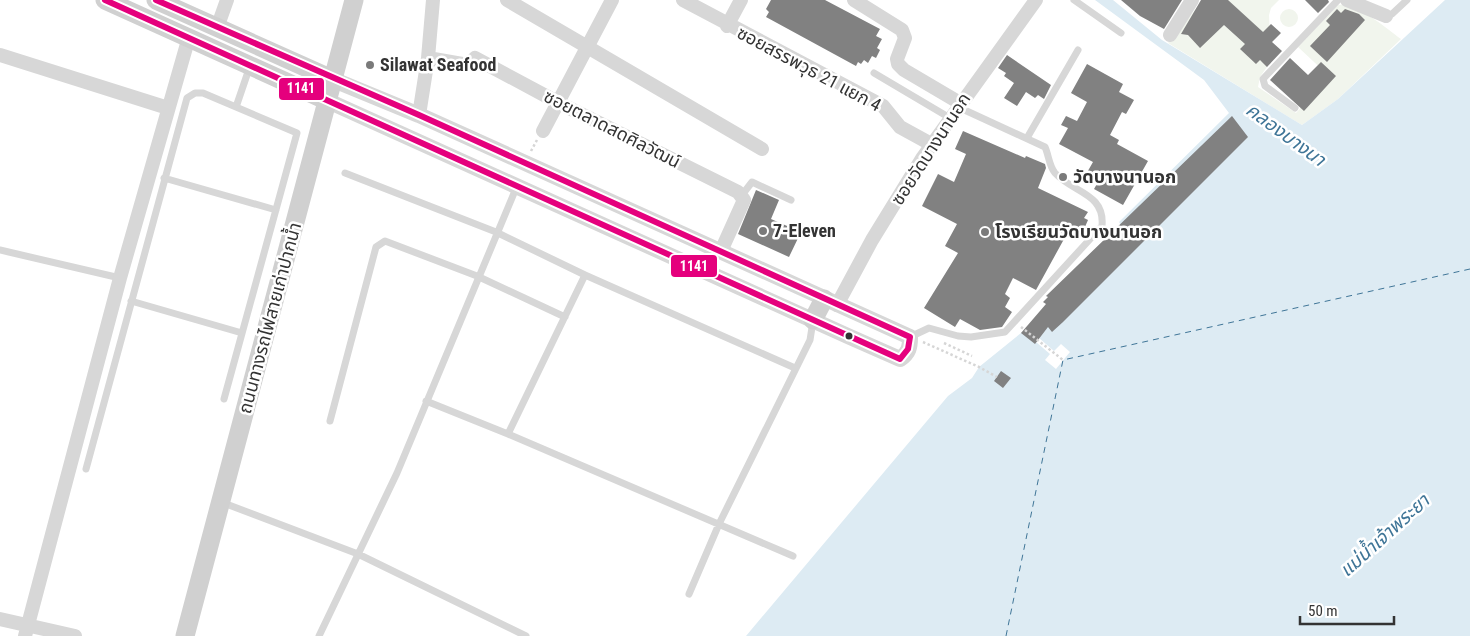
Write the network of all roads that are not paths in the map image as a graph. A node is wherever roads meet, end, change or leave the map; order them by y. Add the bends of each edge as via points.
1 (105, 0) edge
2 (156, 0) edge
3 (227, 0) edge
4 (354, 0) edge
5 (433, 0) edge
6 (507, 0) edge
7 (612, 0) edge
8 (683, 0) edge
9 (742, 0) edge
10 (854, 0) edge
11 (1036, 0) edge
12 (1074, 0) edge
13 (1192, 0) edge
14 (1338, 0) edge
15 (1347, 0) edge
16 (1407, 0) edge
17 (189, 15) junction
18 (1386, 16) joint
19 (727, 26) junction
20 (218, 28) junction
21 (1120, 33) dead end
22 (1170, 35) dead end
23 (186, 36) junction
24 (587, 48) junction
25 (1078, 50) dead end
26 (0, 55) edge
27 (428, 58) junction
28 (250, 65) junction
29 (874, 73) dead end
30 (334, 80) junction
31 (328, 101) junction
32 (559, 103) junction
33 (236, 107) junction
34 (168, 108) junction
35 (1295, 108) dead end
36 (956, 109) junction
37 (419, 115) junction
38 (543, 131) road end
39 (1026, 138) junction
40 (931, 144) junction
41 (762, 149) dead end
42 (345, 174) dead end
43 (164, 178) junction
44 (517, 186) junction
45 (742, 195) junction
46 (791, 200) dead end
47 (276, 210) junction
48 (496, 232) junction
49 (0, 250) edge
50 (721, 251) junction
51 (585, 275) junction
52 (477, 276) junction
53 (120, 278) junction
54 (131, 301) junction
55 (830, 302) junction
56 (565, 317) junction
57 (813, 320) junction
58 (242, 333) junction
59 (915, 334) junction
60 (795, 368) junction
61 (224, 399) dead end
62 (426, 401) junction
63 (330, 421) dead end
64 (508, 434) junction
65 (86, 468) dead end
66 (221, 502) junction
67 (719, 524) junction
68 (358, 554) junction
69 (793, 556) dead end
70 (690, 594) dead end
71 (0, 619) edge
72 (27, 631) edge
73 (75, 636) edge
74 (185, 636) edge
75 (319, 636) edge
76 (526, 636) edge

1 - 23 main road
2 - 17 main road
3 - 20 street
4 - 30 main road, ถนนทางรถไฟสายเก่าปากน้ำ
5 - 27 street
6 - 24 street
7 - 24 street
8 - 19 street, ซอยสรรพวุธ 21 แยก 4
9 - 19 street
10 - 36 street via 902,30 905,38 898,64
11 - 36 street, ซอยวัดบางนานอก
12 - 21 lane
13 - 22 street
14 - 35 lane via 1263,79 1265,86
15 - 18 street
16 - 18 lane
17 - 20 main road
17 - 23 main road
19 - 40 street, ซอยสรรพวุธ 21 แยก 4 via 883,106 900,127
20 - 30 main road
23 - 28 main road
23 - 34 street
24 - 32 street
24 - 41 street
25 - 39 lane
26 - 34 street
27 - 32 street, ซอยตลาดสดศิลวัฒน์ via 468,65 475,58
27 - 37 street
28 - 31 main road
28 - 33 lane
29 - 36 lane
30 - 31 main road, ถนนทางรถไฟสายเก่าปากน้ำ
30 - 37 street
31 - 44 street
31 - 66 main road, ถนนทางรถไฟสายเก่าปากน้ำ
32 - 38 street
32 - 45 street, ซอยตลาดสดศิลวัฒน์
33 - 43 lane via 203,93 187,98
33 - 47 lane via 296,133
34 - 53 street
36 - 39 lane
36 - 40 street, ซอยวัดบางนานอก
37 - 50 street
39 - 59 lane via 1044,147 1054,172 1099,205 1104,214 1102,226 1005,332 971,337 930,328
40 - 55 street, ซอยวัดบางนานอก
42 - 48 lane
43 - 47 lane
43 - 54 lane
44 - 48 lane
44 - 57 street
45 - 46 lane via 752,182
45 - 50 street via 744,200
47 - 58 lane
48 - 51 lane
48 - 52 lane
49 - 53 lane
50 - 55 street
51 - 56 lane
51 - 60 lane
52 - 56 lane
52 - 62 lane
52 - 63 lane via 385,241 379,242
53 - 72 street
54 - 58 lane
54 - 65 lane
55 - 57 main road
55 - 59 street
56 - 64 lane
57 - 59 street via 900,359 907,354
57 - 60 lane via 810,340
58 - 61 lane
60 - 67 lane
62 - 64 lane
62 - 68 lane
64 - 67 lane
66 - 68 lane
66 - 74 main road, ถนนทางรถไฟสายเก่าปากน้ำ
67 - 69 lane
67 - 70 lane
68 - 75 lane
68 - 76 lane
71 - 72 street
72 - 73 street

